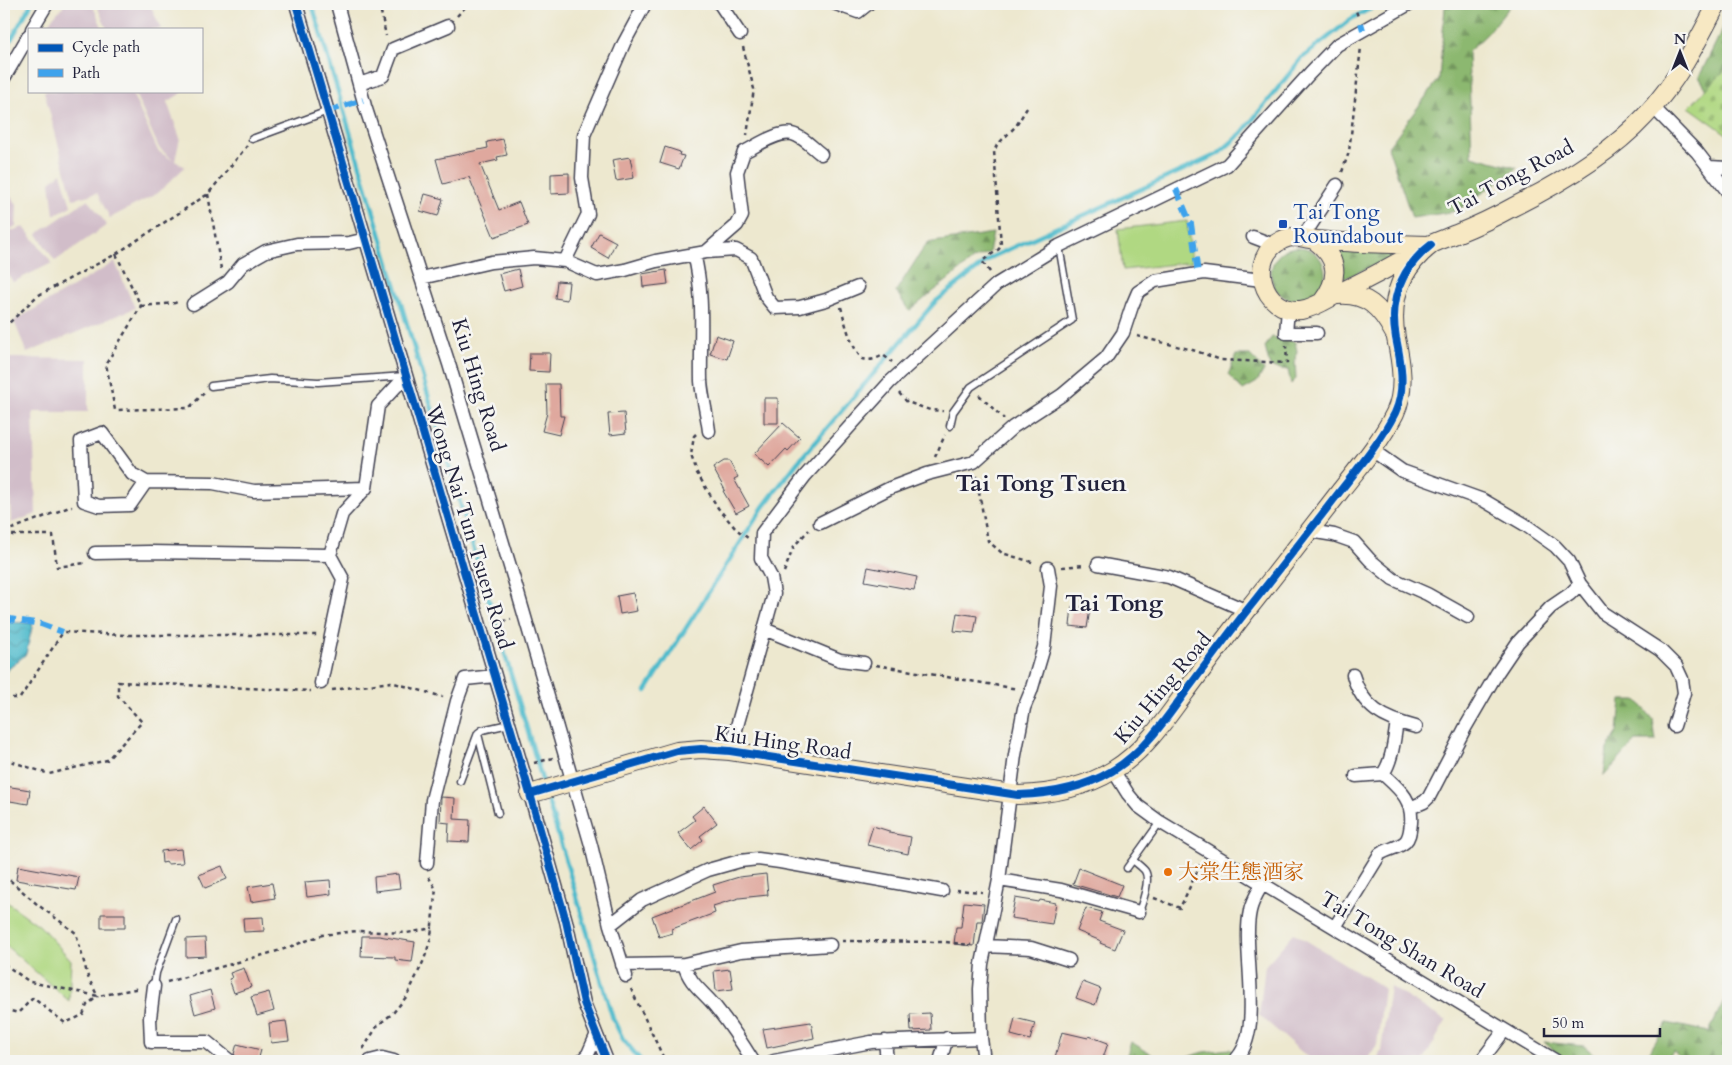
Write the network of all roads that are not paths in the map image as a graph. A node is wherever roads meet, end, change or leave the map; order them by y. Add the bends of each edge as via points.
1 (47, 4) edge
2 (296, 4) edge
3 (336, 4) edge
4 (646, 4) edge
5 (720, 4) edge
6 (836, 4) edge
7 (868, 4) edge
8 (1409, 4) edge
9 (1717, 4) edge
10 (448, 26) dead end
11 (33, 28) edge
12 (740, 34) road end
13 (28, 36) edge
14 (4, 78) edge
15 (359, 84) junction
16 (1653, 107) junction
17 (328, 112) junction
18 (252, 139) road end
19 (821, 154) dead end
20 (1709, 167) junction
21 (1728, 168) edge
22 (1337, 185) road end
23 (1728, 192) edge
24 (1253, 237) dead end
25 (1308, 238) junction
26 (366, 239) junction
27 (1274, 245) junction
28 (1431, 245) junction
29 (1059, 246) junction
30 (700, 253) junction
31 (565, 261) junction
32 (421, 278) junction
33 (1262, 280) junction
34 (858, 286) dead end
35 (1329, 299) junction
36 (193, 304) dead end
37 (1288, 309) junction
38 (1317, 333) dead end
39 (1396, 338) junction
40 (406, 376) junction
41 (211, 386) road end
42 (709, 426) road end
43 (950, 426) road end
44 (1372, 450) junction
45 (146, 482) junction
46 (366, 488) junction
47 (820, 523) road end
48 (1310, 531) junction
49 (95, 553) road end
50 (330, 555) junction
51 (1098, 564) road end
52 (1048, 568) road end
53 (1580, 584) junction
54 (1247, 611) junction
55 (1468, 617) dead end
56 (764, 629) junction
57 (864, 663) road end
58 (1353, 675) dead end
59 (495, 676) junction
60 (325, 687) road end
61 (1397, 722) junction
62 (509, 724) junction
63 (1674, 726) dead end
64 (1416, 727) dead end
65 (478, 733) junction
66 (730, 751) junction
67 (1113, 770) junction
68 (1383, 774) junction
69 (1356, 776) dead end
70 (460, 781) dead end
71 (571, 781) junction
72 (530, 794) junction
73 (1011, 794) junction
74 (1410, 808) junction
75 (498, 812) dead end
76 (1160, 822) junction
77 (1133, 860) junction
78 (427, 863) road end
79 (1127, 868) dead end
80 (999, 880) junction
81 (1263, 884) junction
82 (942, 891) road end
83 (1139, 912) joint
84 (176, 919) dead end
85 (610, 925) junction
86 (1335, 927) junction
87 (830, 945) road end
88 (985, 946) junction
89 (1069, 960) dead end
90 (684, 964) junction
91 (154, 986) joint
92 (1504, 1030) junction
93 (596, 1036) junction
94 (947, 1038) junction
95 (981, 1038) junction
96 (885, 1041) junction
97 (823, 1056) edge
98 (366, 1057) edge
99 (230, 1061) edge
100 (394, 1061) edge
101 (581, 1061) edge
102 (607, 1061) edge
103 (753, 1061) edge
104 (774, 1061) edge
105 (887, 1061) edge
106 (940, 1061) edge
107 (984, 1061) edge
108 (1234, 1061) edge
109 (1481, 1061) edge
110 (1556, 1061) edge

1 - 11 street
2 - 17 street, Wong Nai Tun Tsuen Road
3 - 15 street, Kiu Hing Road
4 - 31 street via 624,43 584,135 582,178 588,214
5 - 12 street
6 - 7 street via 858,12
8 - 29 street via 1337,45 1227,165
9 - 16 street, Tai Tong Road via 1685,62
10 - 15 street via 393,49 383,76
13 - 14 street
15 - 32 street, Kiu Hing Road
16 - 20 street
16 - 28 street, Tai Tong Road via 1632,129 1582,168 1490,219
17 - 18 lane
17 - 26 street, Wong Nai Tun Tsuen Road
19 - 30 street via 798,136 782,133 744,152 736,172 742,216 737,225
20 - 21 street
20 - 23 street
22 - 25 street
24 - 27 street
25 - 27 street, Tai Tong Road via 1291,237
25 - 28 street, Tai Tong Road
25 - 35 street via 1324,247 1331,256 1334,280
26 - 36 street via 349,243 297,244 266,251 243,264 228,282
26 - 40 street, Wong Nai Tun Tsuen Road
27 - 33 street via 1263,263
28 - 35 street, Tai Tong Road
28 - 39 street, Kiu Hing Road via 1410,264 1400,283 1394,314
29 - 43 lane via 1072,320 970,387 953,412
29 - 56 street via 997,284 890,382 805,476 762,533 761,558 771,577 774,594
30 - 31 street via 597,275
30 - 34 street via 736,250 751,258 766,297 775,308 800,307
30 - 42 street via 701,383
31 - 32 street via 534,258 491,262
32 - 71 street, Kiu Hing Road via 516,584
33 - 37 street via 1269,296
33 - 47 street via 1204,273 1155,281 1138,292 1123,333 1106,358 1062,394 1013,427 974,462 890,488
35 - 37 street, Tai Tong Road via 1301,310
35 - 39 street via 1354,296 1375,305
37 - 38 street via 1286,333
39 - 44 street, Kiu Hing Road via 1402,372 1396,412
40 - 41 lane via 318,382 270,379
40 - 46 street via 378,406
40 - 59 street, Wong Nai Tun Tsuen Road
44 - 48 street, Kiu Hing Road
44 - 53 street via 1402,471 1483,500 1524,524 1555,546 1569,561
45 - 45 street via 132,474 102,433 81,441 84,501 99,506 130,505
45 - 46 street via 213,484 254,491
46 - 50 street via 342,514
48 - 54 street, Kiu Hing Road
48 - 55 street via 1354,542 1393,579
49 - 50 street
50 - 60 street via 343,579 331,635
51 - 54 street via 1169,577
52 - 73 street via 1051,586 1044,647 1022,718
53 - 63 street via 1603,613 1660,650 1676,666 1684,694
53 - 74 street via 1551,607 1518,642 1465,728 1429,797
54 - 67 street, Kiu Hing Road via 1153,734
56 - 57 street via 840,660
56 - 66 street
58 - 61 street via 1356,688 1370,706
59 - 62 street, Wong Nai Tun Tsuen Road
59 - 78 street via 465,679 432,800
61 - 64 street
61 - 68 street via 1393,747
62 - 65 lane
62 - 72 street, Wong Nai Tun Tsuen Road
65 - 70 lane
65 - 75 lane
66 - 71 street, Kiu Hing Road via 677,751
66 - 73 street, Kiu Hing Road
67 - 73 street, Kiu Hing Road via 1097,779 1060,790
67 - 76 street, Tai Tong Shan Road via 1138,806
68 - 69 street
68 - 74 street via 1405,795
71 - 72 street, Kiu Hing Road
71 - 85 street, Kiu Hing Road
72 - 93 street, Wong Nai Tun Tsuen Road via 566,921 584,1003
73 - 80 street
74 - 86 street via 1412,818 1406,841 1380,854
76 - 77 lane
76 - 81 street, Tai Tong Shan Road
77 - 79 lane
77 - 83 lane via 1147,875
80 - 83 street via 1061,890
80 - 88 street
81 - 86 street, Tai Tong Shan Road
81 - 108 street via 1253,901 1248,923 1250,1024 1247,1041
82 - 85 street via 758,859 708,870 642,900
84 - 91 lane
85 - 90 street, Kiu Hing Road via 624,971
86 - 92 street, Tai Tong Shan Road
87 - 90 street via 741,951
88 - 89 street via 1031,948
88 - 95 street via 980,989
90 - 103 street via 688,977 716,1007
91 - 99 street via 151,1042 207,1042
92 - 109 street
92 - 110 street, Tai Tong Shan Road
93 - 101 street
93 - 102 street, Wong Nai Tun Tsuen Road
94 - 95 street
94 - 96 street
94 - 106 street
95 - 107 street
96 - 97 street
96 - 105 street
97 - 104 street
98 - 100 street

